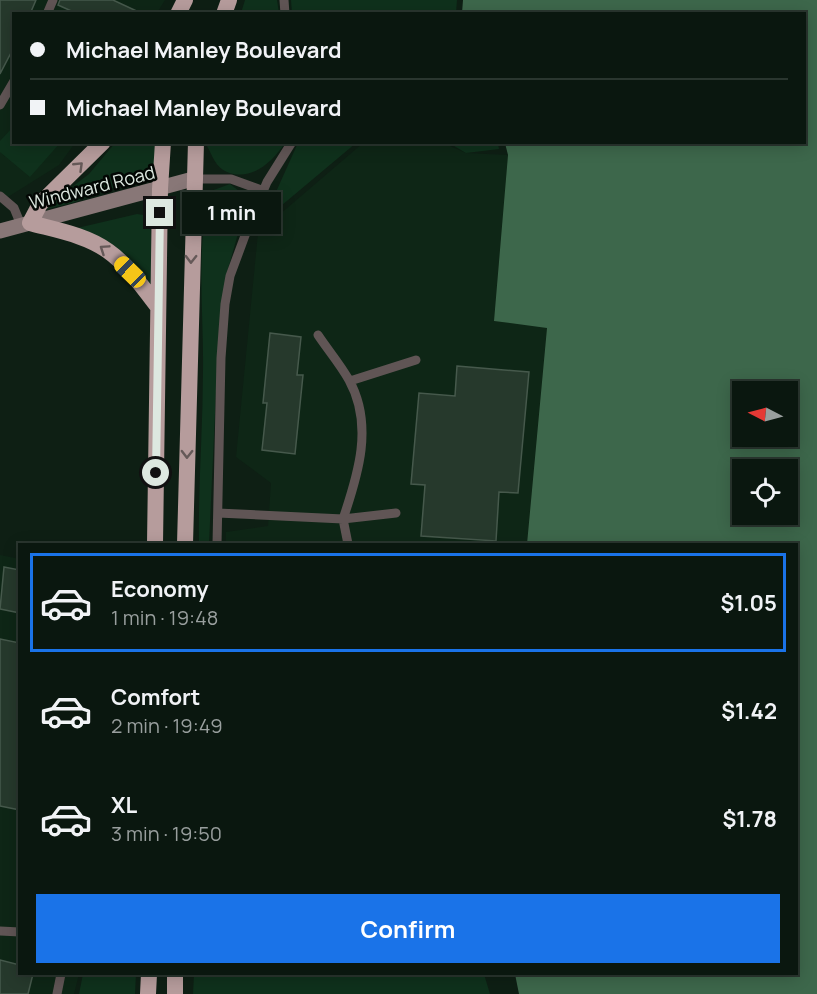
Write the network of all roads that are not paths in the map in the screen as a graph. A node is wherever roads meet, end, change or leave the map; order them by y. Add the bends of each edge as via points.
1 (12, 84) edge
2 (0, 105) edge
3 (101, 144) edge
4 (163, 144) edge
5 (196, 144) edge
6 (291, 144) edge
7 (193, 179) junction
8 (160, 189) junction
9 (264, 191) junction
10 (0, 196) edge
11 (25, 224) junction
12 (0, 231) edge
13 (158, 307) junction
14 (318, 335) dead end
15 (416, 360) dead end
16 (350, 381) junction
17 (218, 513) junction
18 (396, 513) dead end
19 (343, 519) junction
20 (155, 543) edge
21 (185, 543) edge
22 (217, 543) edge
23 (348, 543) edge
24 (0, 931) edge
25 (18, 932) edge
26 (61, 975) edge
27 (149, 975) edge
28 (175, 975) edge
29 (57, 994) edge
30 (148, 994) edge
31 (175, 994) edge

1 - 2 lane
11 -> 3 highway
4 - 8 highway
5 - 7 highway
6 - 9 lane
7 - 8 main road, Windward Road
7 - 9 lane via 231,179
7 -> 21 highway
8 - 11 main road, Windward Road
8 - 13 highway
9 - 17 lane via 230,276 225,304
10 - 11 lane
11 - 12 main road, Windward Road
13 -> 11 highway via 110,252 91,241
13 - 20 highway
14 - 16 lane
15 - 16 lane
16 - 19 lane via 360,410 361,452
17 - 19 lane
17 - 22 lane
18 - 19 lane
19 - 23 lane
24 - 25 lane
26 - 29 lane
27 - 30 highway
28 - 31 highway

